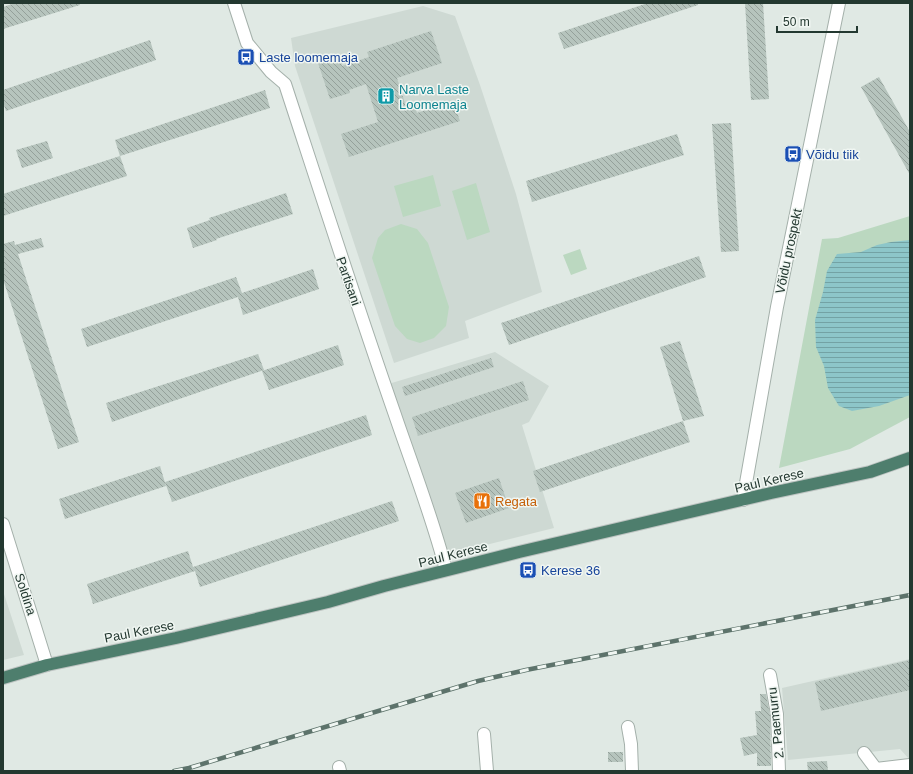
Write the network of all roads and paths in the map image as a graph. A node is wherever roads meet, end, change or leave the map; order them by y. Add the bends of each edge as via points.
1 (234, 3) edge
2 (839, 3) edge
3 (910, 458) edge
4 (743, 500) junction
5 (3, 524) edge
6 (446, 570) junction
7 (47, 665) junction
8 (770, 675) dead end
9 (3, 678) edge
10 (628, 727) dead end
11 (484, 734) dead end
12 (864, 753) dead end
13 (910, 765) edge
14 (487, 771) edge
15 (632, 771) edge
16 (779, 771) edge

1 - 6 street, Partisani via 247,43 271,72 285,84 414,467
2 - 4 street, Võidu prospekt via 776,307
3 - 4 highway, Paul Kerese via 870,472
4 - 6 highway, Paul Kerese
5 - 7 street, Soldina
6 - 7 highway, Paul Kerese via 328,602
7 - 9 highway, Paul Kerese
8 - 16 street, 2. Paemurru via 777,714
10 - 15 street
11 - 14 street
12 - 13 street via 876,769

